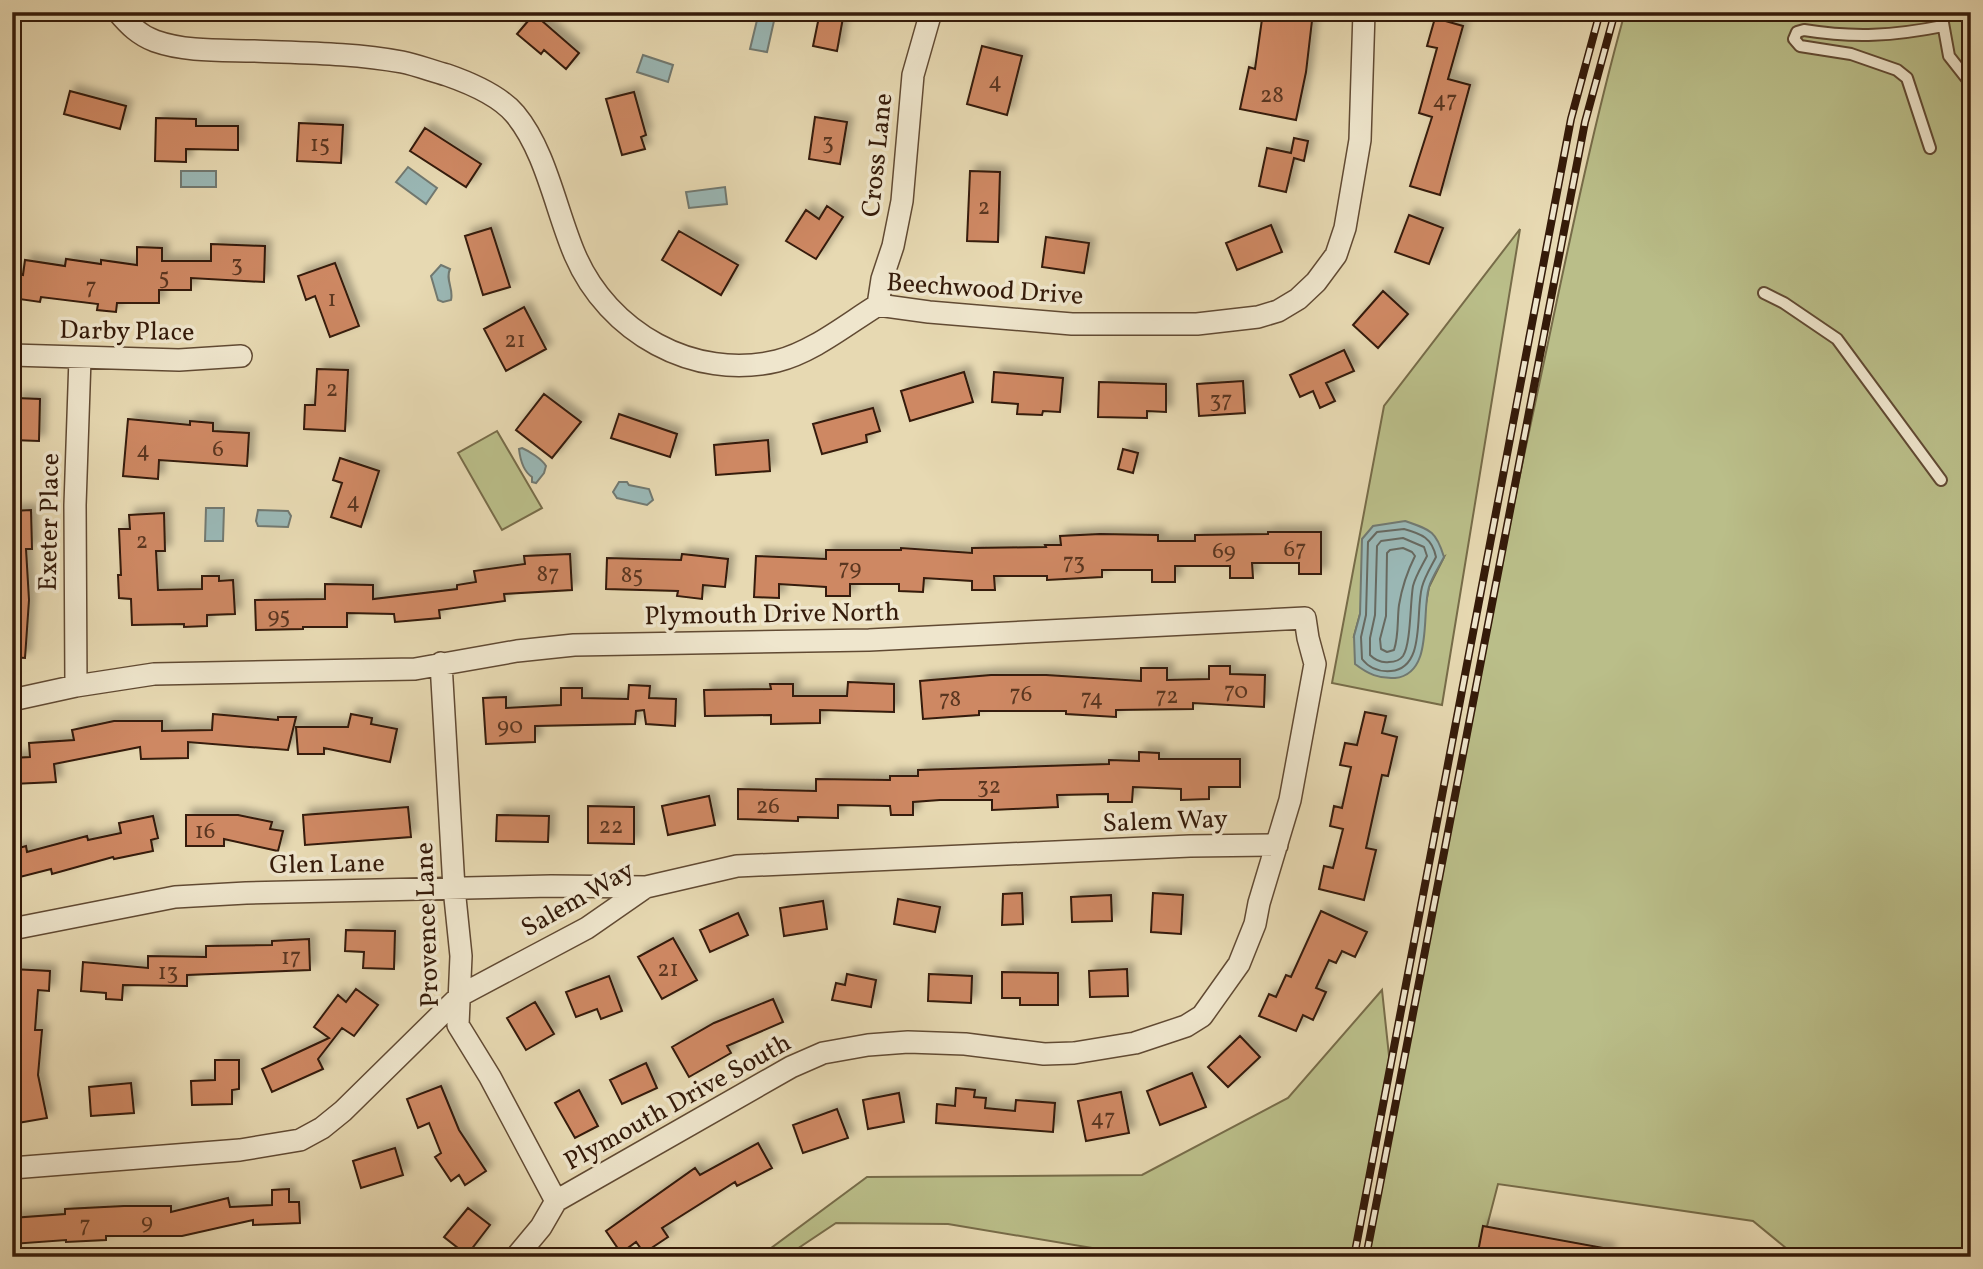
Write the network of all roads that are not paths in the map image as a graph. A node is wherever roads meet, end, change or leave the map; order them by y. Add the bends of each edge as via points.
1 (118, 12) edge
2 (930, 12) edge
3 (1364, 12) edge
4 (1941, 12) edge
5 (1943, 26) junction
6 (1971, 85) edge
7 (1930, 148) dead end
8 (1764, 293) dead end
9 (878, 305) junction
10 (12, 355) edge
11 (242, 356) dead end
12 (80, 358) junction
13 (1941, 480) dead end
14 (441, 663) junction
15 (76, 686) junction
16 (12, 700) edge
17 (1277, 845) junction
18 (646, 887) junction
19 (454, 888) junction
20 (12, 929) edge
21 (461, 995) junction
22 (12, 1168) edge
23 (556, 1201) junction
24 (516, 1257) edge

1 - 9 street, Beechwood Drive via 131,28 154,41 183,48 403,62 493,95 527,132 575,256 596,292 628,326 670,353 718,364 779,361
2 - 9 street, Cross Lane via 913,75 902,201
3 - 9 street, Beechwood Drive via 1360,140 1345,228 1336,255 1316,282 1278,311 1197,324 1072,324
4 - 5 lane
5 - 6 lane via 1949,56
5 - 7 lane via 1887,36 1804,30 1794,39 1800,46 1851,54 1907,78
8 - 13 lane via 1837,339
10 - 12 street, Darby Place
11 - 12 street, Darby Place
12 - 15 street, Exeter Place
14 - 15 street, Plymouth Drive North via 415,669 153,674
14 - 17 street, Plymouth Drive North via 574,645 869,640 1305,618 1315,664
14 - 19 street, Provence Lane
15 - 16 street, Plymouth Drive North
17 - 18 street, Salem Way via 737,866
17 - 23 street, Plymouth Drive South via 1239,964 1202,1016 1186,1026 1135,1043 1074,1053 908,1042 823,1053
18 - 19 street, Glen Lane
18 - 21 street, Salem Way via 587,928
19 - 20 street, Glen Lane via 175,897
19 - 21 street, Provence Lane
21 - 22 street, Salem Way via 343,1111 300,1140 240,1150
21 - 23 street, Provence Lane via 458,1025 491,1077
23 - 24 street, Plymouth Drive South

